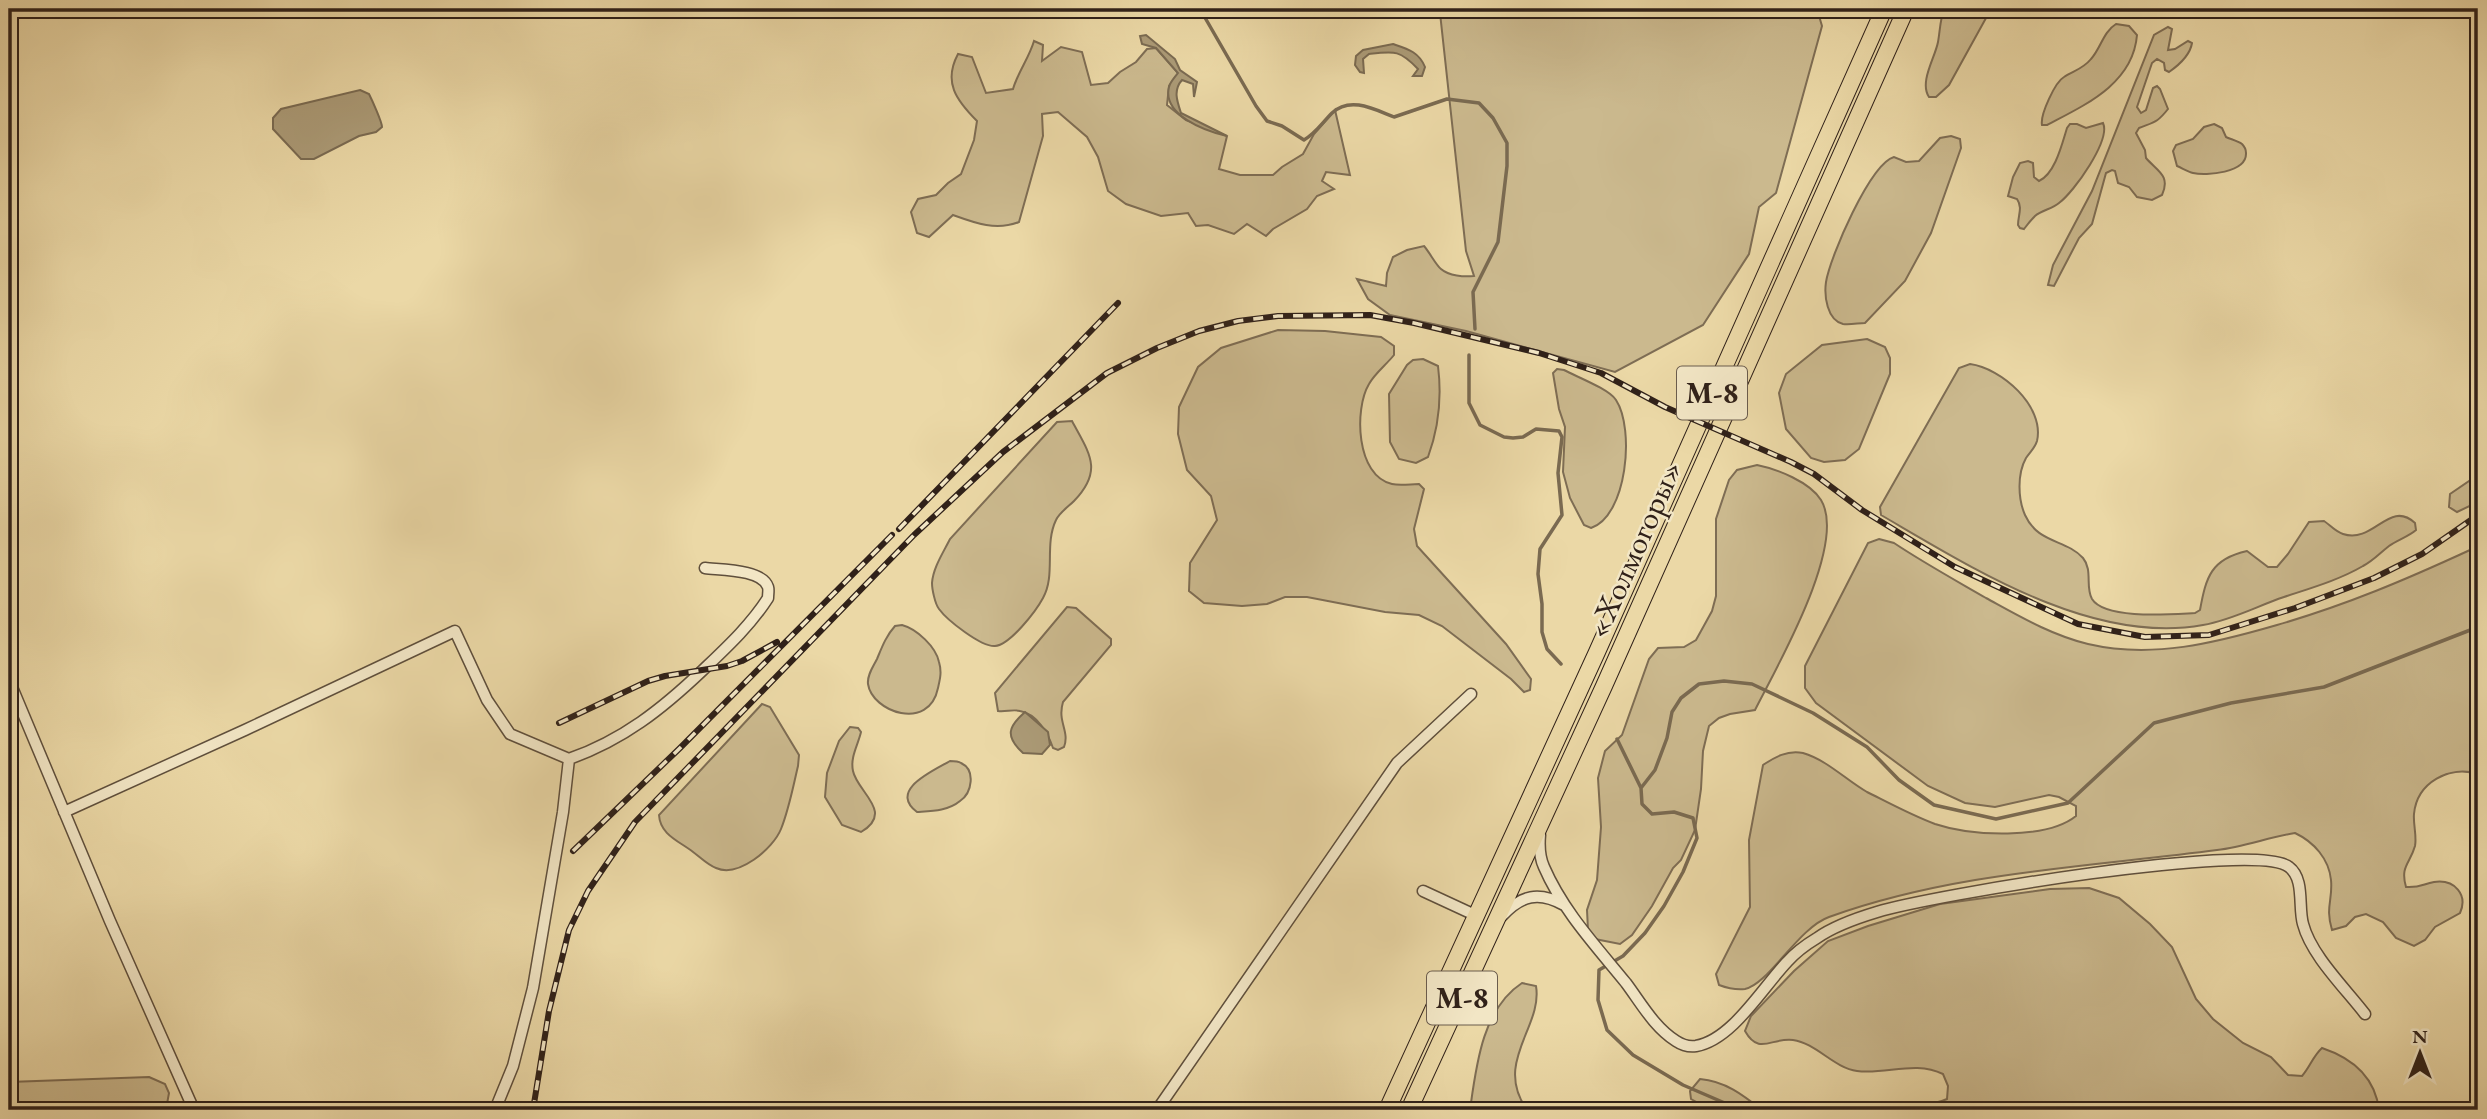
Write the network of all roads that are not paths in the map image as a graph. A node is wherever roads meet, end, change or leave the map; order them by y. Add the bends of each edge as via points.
1 (1884, 9) edge
2 (1906, 9) edge
3 (705, 568) dead end
4 (9, 680) edge
5 (1471, 694) dead end
6 (569, 759) junction
7 (64, 812) junction
8 (1542, 821) junction
9 (1423, 891) dead end
10 (1564, 905) junction
11 (1477, 916) junction
12 (1497, 922) junction
13 (2365, 1014) dead end
14 (194, 1110) edge
15 (495, 1110) edge
16 (1157, 1110) edge
17 (1387, 1110) edge
18 (1409, 1110) edge

1 - 11 highway, «Холмогоры» / М-8
2 - 8 highway, «Холмогоры» / М-8
3 - 6 street via 747,572 768,586 768,598 726,649 663,708 612,741
4 - 7 street
5 - 16 street via 1397,763
6 - 7 street via 510,733 486,700 455,631
6 - 15 street via 533,988 513,1066
7 - 14 street
8 - 10 street via 1541,856
8 - 12 highway, «Холмогоры» / М-8
9 - 11 street
10 - 12 street via 1538,896 1510,907
10 - 13 street via 1655,1023 1678,1043 1691,1047 1718,1038 1788,960 1817,937 1878,912 1945,896 2147,866 2278,862 2290,867 2298,882 2303,925 2315,949
11 - 17 highway, М-8
12 - 18 highway, «Холмогоры» / М-8

